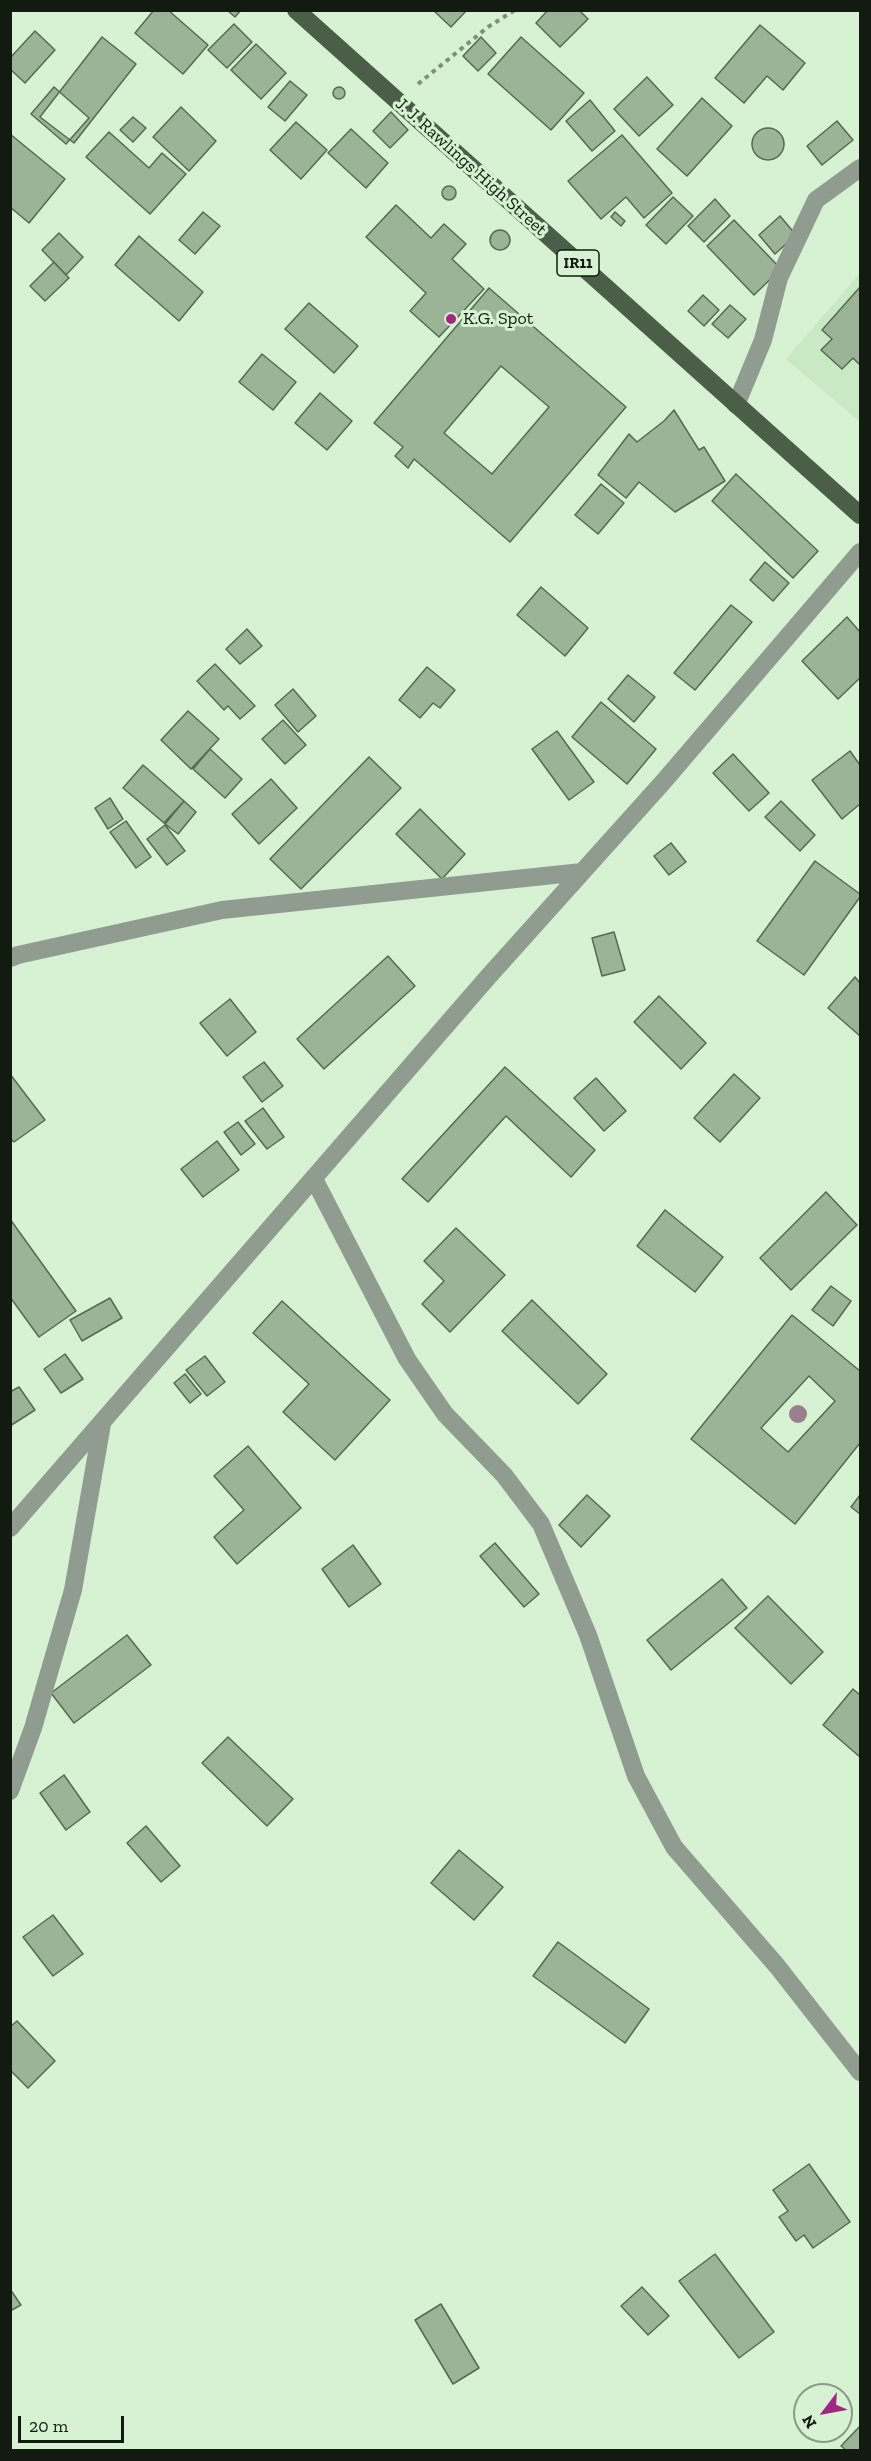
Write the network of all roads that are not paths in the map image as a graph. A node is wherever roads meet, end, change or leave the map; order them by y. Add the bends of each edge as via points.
1 (296, 10) edge
2 (861, 168) edge
3 (736, 405) junction
4 (861, 515) edge
5 (861, 552) edge
6 (582, 872) junction
7 (10, 958) edge
8 (314, 1179) junction
9 (102, 1423) junction
10 (10, 1528) edge
11 (10, 1791) edge
12 (861, 2072) edge

1 - 3 main road, J. J. Rawlings High Street / IR11
2 - 3 street via 816,200 779,278 763,340
3 - 4 main road, J. J. Rawlings High Street / IR11
5 - 6 street
6 - 7 street via 222,910
6 - 8 street
8 - 9 street
8 - 12 street via 407,1359 444,1414 504,1475 541,1524 588,1635 636,1776 674,1847 777,1966
9 - 10 street
9 - 11 street via 73,1590 33,1728

